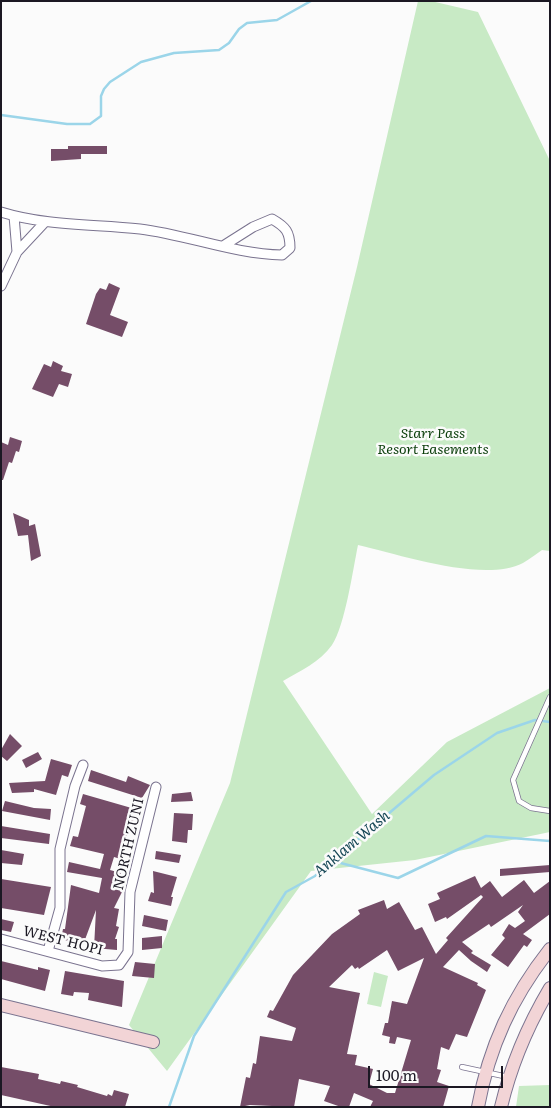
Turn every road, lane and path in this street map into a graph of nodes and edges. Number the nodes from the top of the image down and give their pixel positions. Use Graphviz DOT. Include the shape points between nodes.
graph roads {
  1 [pos="1,212"];
  2 [pos="14,216"];
  3 [pos="45,222"];
  4 [pos="223,246"];
  5 [pos="17,252"];
  6 [pos="1,286"];
  7 [pos="550,697"];
  8 [pos="83,765"];
  9 [pos="156,787"];
  10 [pos="550,811"];
  11 [pos="1,939"];
  12 [pos="550,949"];
  13 [pos="48,951"];
  14 [pos="120,965"];
  15 [pos="550,988"];
  16 [pos="1,1005"];
  17 [pos="153,1042"];
  18 [pos="462,1066"];
  19 [pos="484,1072"];
  20 [pos="508,1077"];
  21 [pos="478,1107"];
  22 [pos="501,1107"];
  1 -- 2 [label="street"];
  2 -- 3 [label="street"];
  2 -- 5 [label="street"];
  3 -- 4 [label="street" via="142,229"];
  3 -- 5 [label="street"];
  4 -- 4 [label="street" via="282,255 290,248 290,236 285,226 272,219"];
  5 -- 6 [label="street"];
  7 -- 10 [label="lane" via="513,780 520,801 531,808"];
  8 -- 13 [label="street" via="60,848 60,908"];
  9 -- 14 [label="street, NORTH ZUNI" via="130,892 128,952"];
  11 -- 13 [label="street, WEST HOPI"];
  12 -- 19 [label="street" via="516,998 495,1040"];
  13 -- 14 [label="street, WEST HOPI" via="102,966"];
  15 -- 20 [label="street" via="524,1037"];
  16 -- 17 [label="street"];
  18 -- 19 [label="lane"];
  19 -- 20 [label="lane"];
  19 -- 21 [label="street"];
  20 -- 22 [label="street"];
}
